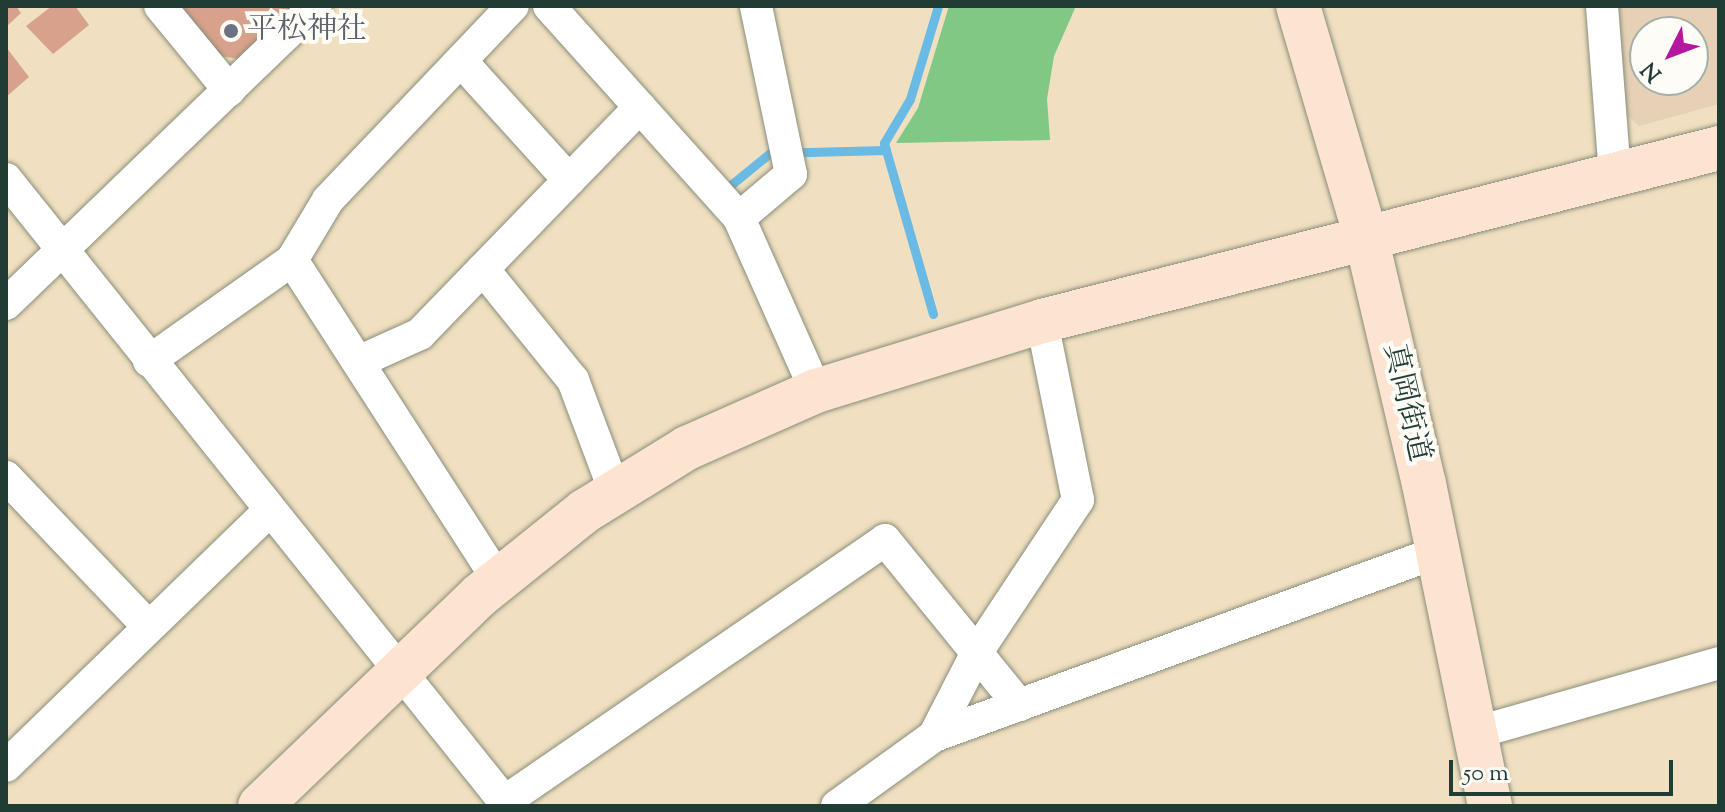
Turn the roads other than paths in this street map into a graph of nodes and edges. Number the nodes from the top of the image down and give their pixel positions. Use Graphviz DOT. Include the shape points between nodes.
graph roads {
  1 [pos="160,6"];
  2 [pos="316,6"];
  3 [pos="513,6"];
  4 [pos="549,6"];
  5 [pos="756,6"];
  6 [pos="1298,6"];
  7 [pos="1602,6"];
  8 [pos="461,61"];
  9 [pos="229,90"];
  10 [pos="640,107"];
  11 [pos="1719,148"];
  12 [pos="1615,175"];
  13 [pos="6,179"];
  14 [pos="569,180"];
  15 [pos="739,218"];
  16 [pos="1366,237"];
  17 [pos="63,249"];
  18 [pos="292,260"];
  19 [pos="483,269"];
  20 [pos="6,304"];
  21 [pos="1042,321"];
  22 [pos="149,361"];
  23 [pos="358,362"];
  24 [pos="816,391"];
  25 [pos="6,477"];
  26 [pos="615,492"];
  27 [pos="268,512"];
  28 [pos="1438,552"];
  29 [pos="498,580"];
  30 [pos="149,627"];
  31 [pos="979,649"];
  32 [pos="1719,663"];
  33 [pos="399,675"];
  34 [pos="1019,705"];
  35 [pos="1475,733"];
  36 [pos="934,736"];
  37 [pos="10,755"];
  38 [pos="506,804"];
  39 [pos="843,804"];
  40 [pos="260,806"];
  41 [pos="1490,806"];
  1 -- 9 [label="street"];
  2 -- 9 [label="street"];
  3 -- 8 [label="street"];
  4 -- 10 [label="street"];
  5 -- 15 [label="street" via="791,174"];
  6 -- 16 [label="street, 真岡街道"];
  7 -- 12 [label="street"];
  8 -- 14 [label="street"];
  8 -- 18 [label="street" via="328,200"];
  9 -- 17 [label="street"];
  10 -- 14 [label="street"];
  10 -- 15 [label="street"];
  11 -- 12 [label="street"];
  12 -- 16 [label="street"];
  13 -- 17 [label="street"];
  14 -- 19 [label="street"];
  15 -- 24 [label="street"];
  16 -- 21 [label="street"];
  16 -- 28 [label="street, 真岡街道"];
  17 -- 20 [label="street"];
  17 -- 22 [label="street"];
  18 -- 22 [label="street"];
  18 -- 23 [label="street"];
  19 -- 23 [label="street" via="420,334"];
  19 -- 26 [label="street" via="573,380"];
  21 -- 24 [label="street"];
  21 -- 31 [label="street" via="1078,500"];
  22 -- 27 [label="street"];
  23 -- 29 [label="street"];
  24 -- 26 [label="street" via="687,448"];
  25 -- 30 [label="street"];
  26 -- 29 [label="street"];
  27 -- 30 [label="street"];
  27 -- 33 [label="street"];
  28 -- 34 [label="street"];
  28 -- 35 [label="street, 真岡街道"];
  29 -- 33 [label="street"];
  30 -- 37 [label="street"];
  31 -- 34 [label="street"];
  31 -- 36 [label="street"];
  31 -- 38 [label="street" via="885,540"];
  32 -- 35 [label="street"];
  33 -- 38 [label="street"];
  33 -- 40 [label="street"];
  34 -- 36 [label="street"];
  35 -- 41 [label="street, 真岡街道"];
  36 -- 39 [label="street"];
}
